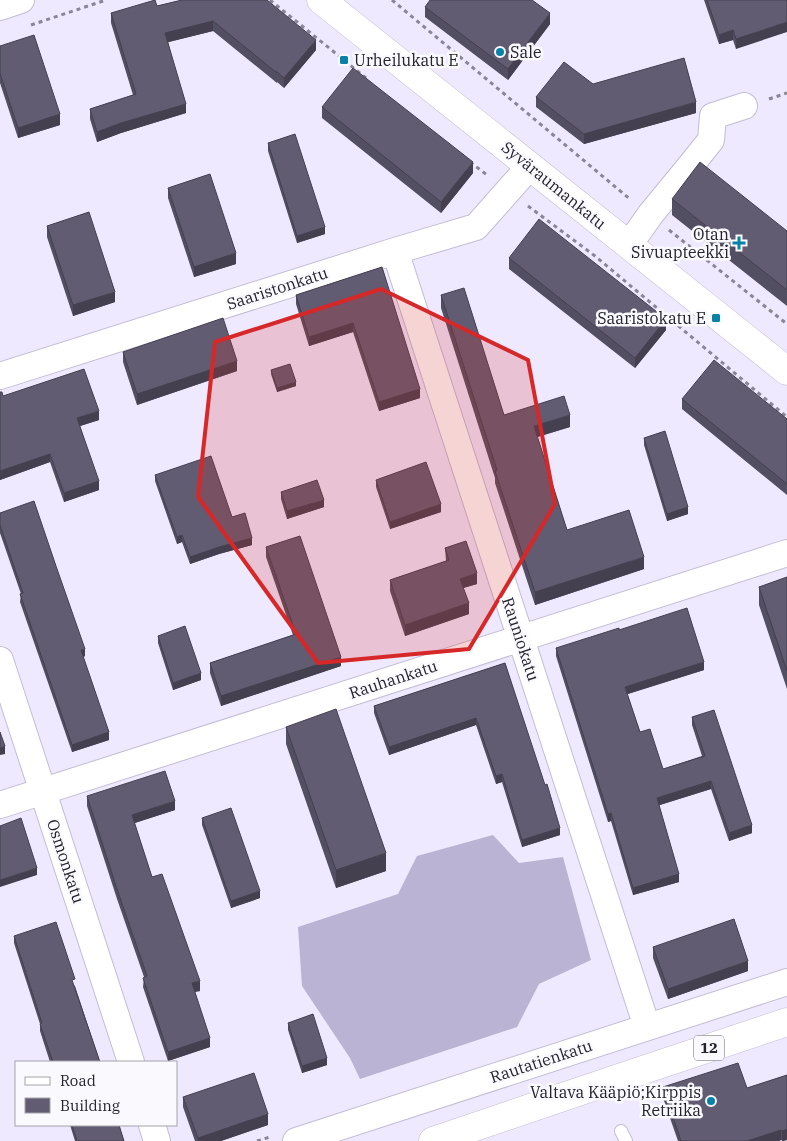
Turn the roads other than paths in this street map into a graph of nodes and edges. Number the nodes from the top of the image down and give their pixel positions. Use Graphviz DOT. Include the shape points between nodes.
graph roads {
  1 [pos="21,0"];
  2 [pos="321,0"];
  3 [pos="0,7"];
  4 [pos="744,106"];
  5 [pos="530,166"];
  6 [pos="629,244"];
  7 [pos="395,251"];
  8 [pos="787,370"];
  9 [pos="0,376"];
  10 [pos="787,553"];
  11 [pos="520,638"];
  12 [pos="0,660"];
  13 [pos="43,792"];
  14 [pos="0,805"];
  15 [pos="787,982"];
  16 [pos="787,1022"];
  17 [pos="647,1027"];
  18 [pos="131,1061"];
  19 [pos="152,1126"];
  20 [pos="157,1141"];
  21 [pos="296,1141"];
  22 [pos="433,1141"];
  1 -- 3 [label="street"];
  2 -- 5 [label="main road, Syväraumankatu"];
  4 -- 6 [label="street" via="713,116 711,140"];
  5 -- 6 [label="main road, Syväraumankatu"];
  5 -- 7 [label="street, Saaristonkatu" via="476,227"];
  6 -- 8 [label="main road, Syväraumankatu"];
  7 -- 9 [label="street, Saaristonkatu"];
  7 -- 11 [label="street, Rauniokatu"];
  10 -- 11 [label="street, Rauhankatu"];
  11 -- 13 [label="street, Rauhankatu"];
  11 -- 17 [label="street, Rauniokatu"];
  12 -- 13 [label="street, Osmonkatu"];
  13 -- 14 [label="street, Rauhankatu"];
  13 -- 18 [label="street, Osmonkatu"];
  15 -- 17 [label="street, Rautatienkatu"];
  16 -- 22 [label="main road, 12"];
  17 -- 21 [label="street, Rautatienkatu"];
  19 -- 20 [label="street"];
}
